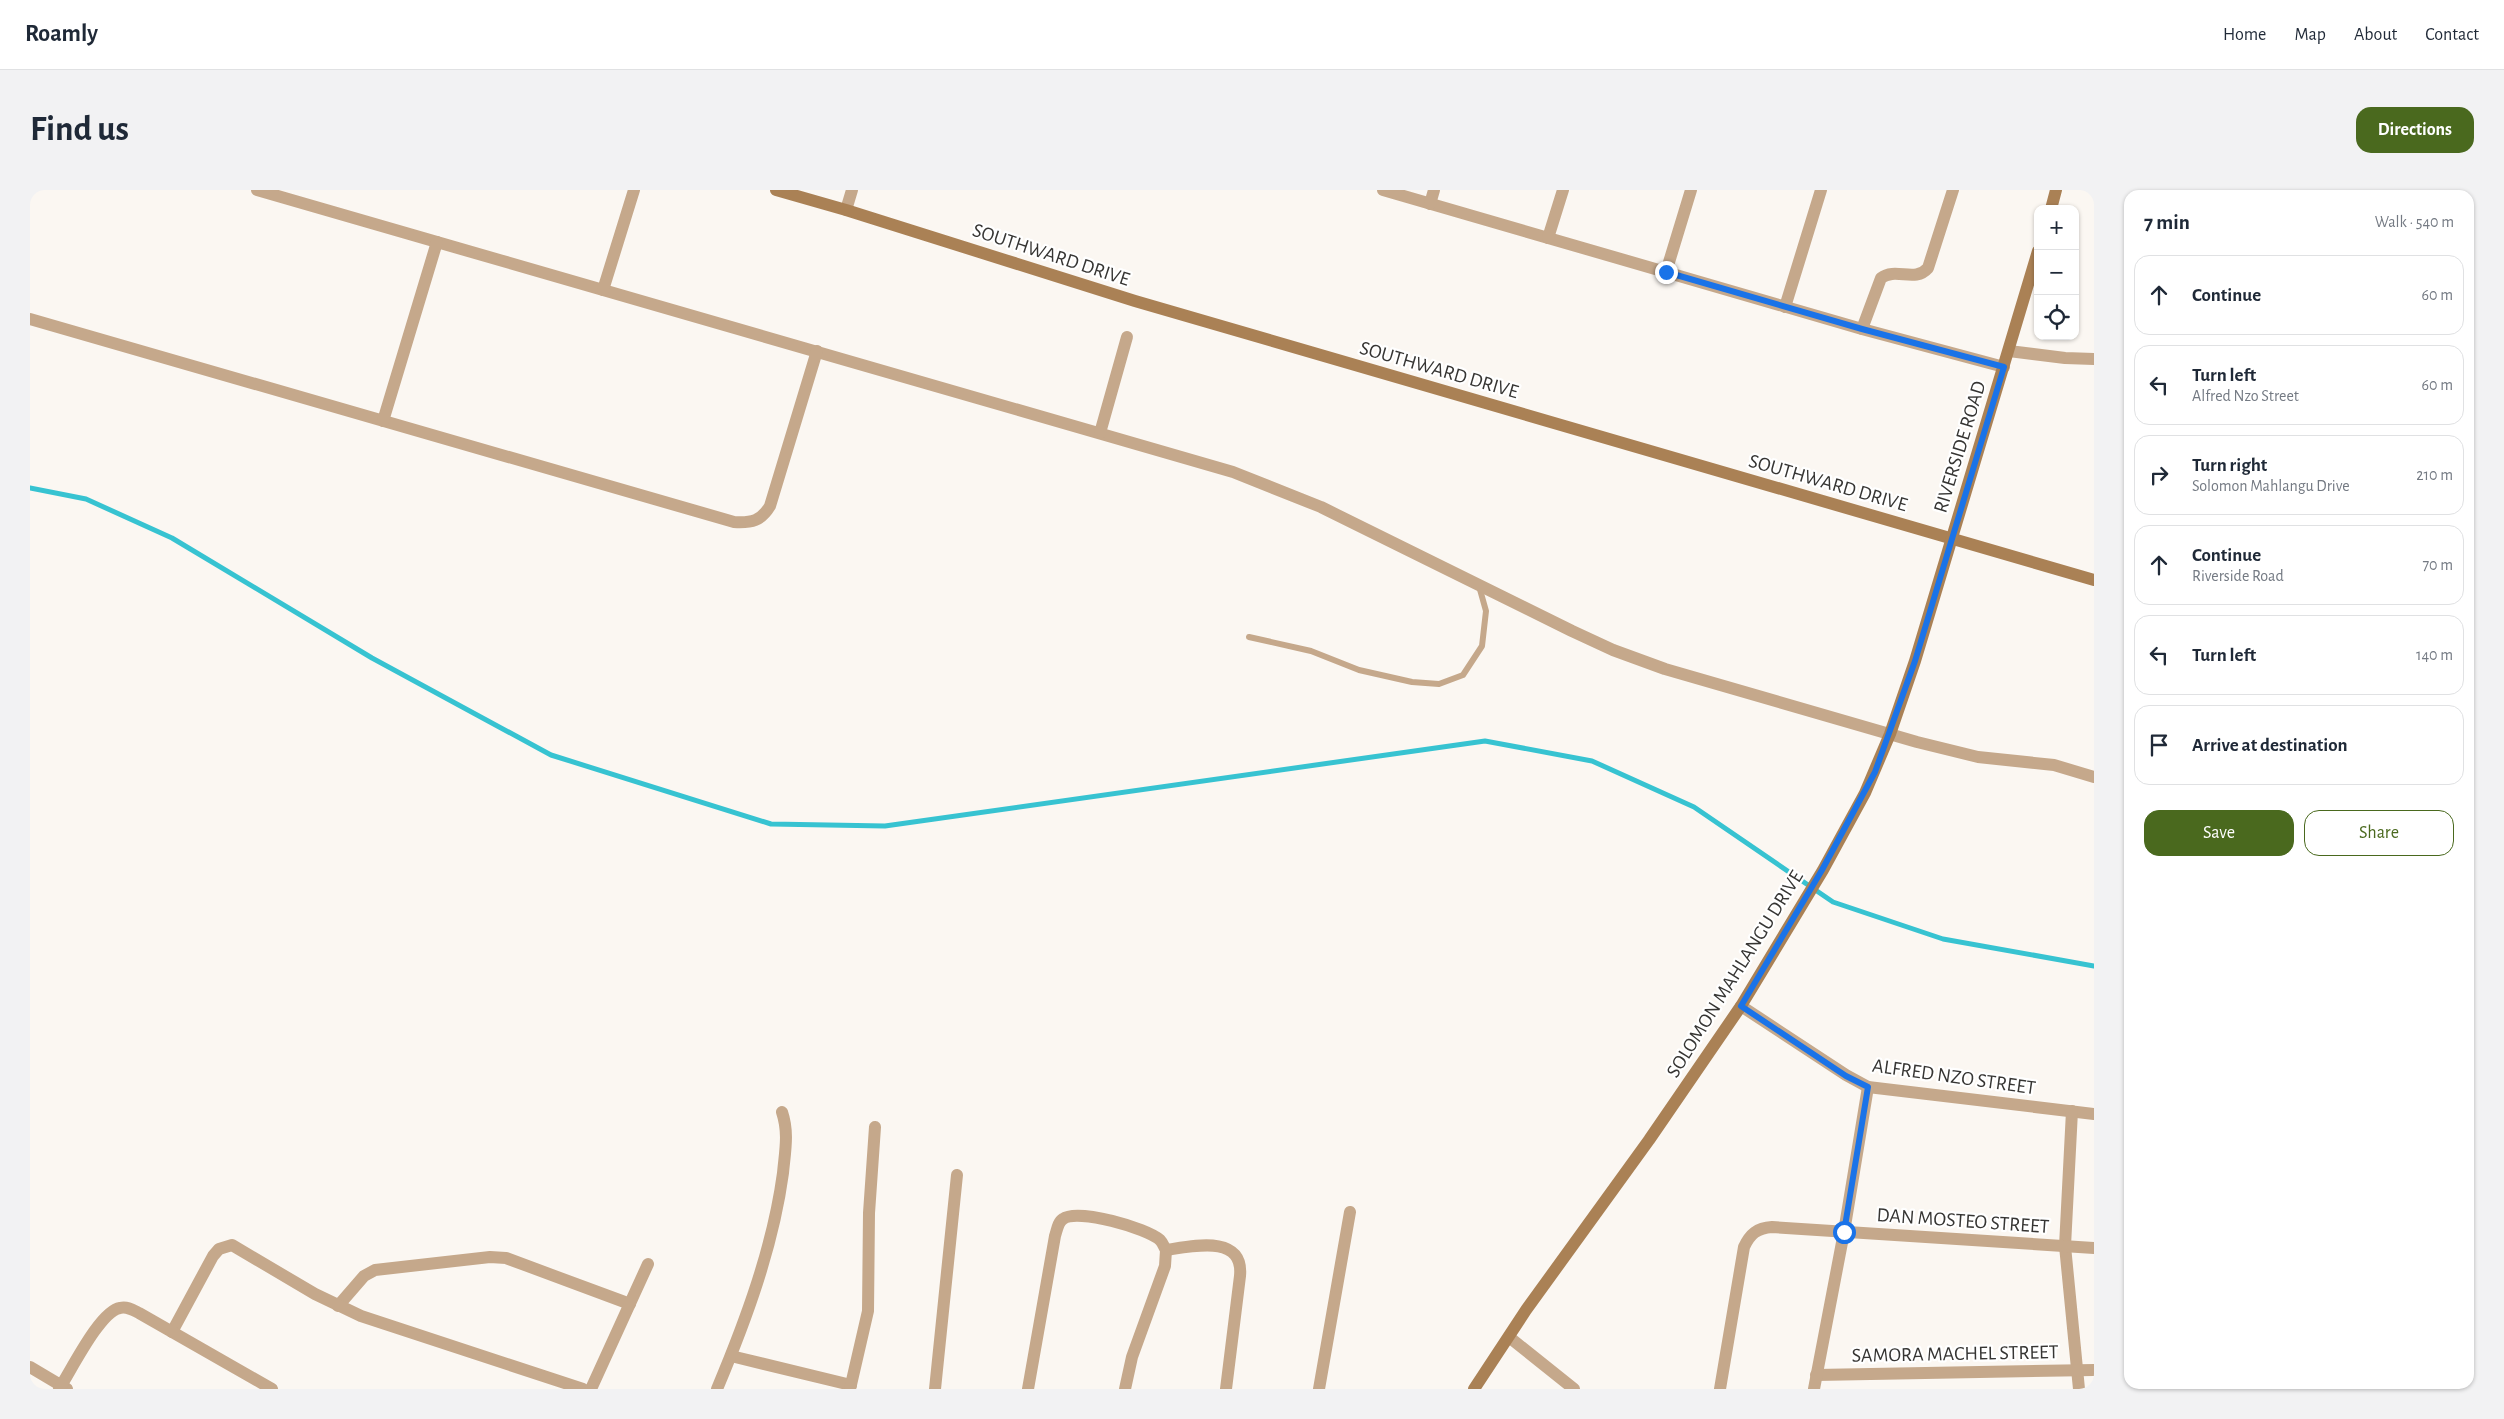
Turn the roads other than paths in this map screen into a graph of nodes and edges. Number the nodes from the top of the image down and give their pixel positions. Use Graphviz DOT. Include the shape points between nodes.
graph roads {
  1 [pos="257,190"];
  2 [pos="634,190"];
  3 [pos="776,190"];
  4 [pos="852,190"];
  5 [pos="1383,190"];
  6 [pos="1434,190"];
  7 [pos="1563,190"];
  8 [pos="1691,190"];
  9 [pos="1821,190"];
  10 [pos="1953,190"];
  11 [pos="2056,190"];
  12 [pos="1430,204"];
  13 [pos="2051,205"];
  14 [pos="846,210"];
  15 [pos="1548,238"];
  16 [pos="437,242"];
  17 [pos="2034,266"];
  18 [pos="1666,272"];
  19 [pos="603,290"];
  20 [pos="1785,307"];
  21 [pos="30,319"];
  22 [pos="1862,329"];
  23 [pos="1127,337"];
  24 [pos="817,351"];
  25 [pos="2009,351"];
  26 [pos="2094,359"];
  27 [pos="2004,367"];
  28 [pos="383,421"];
  29 [pos="1100,433"];
  30 [pos="1951,539"];
  31 [pos="2094,580"];
  32 [pos="1479,585"];
  33 [pos="1249,636"];
  34 [pos="1890,734"];
  35 [pos="2094,776"];
  36 [pos="1741,1006"];
  37 [pos="1868,1087"];
  38 [pos="2072,1111"];
  39 [pos="782,1112"];
  40 [pos="2094,1114"];
  41 [pos="875,1127"];
  42 [pos="957,1175"];
  43 [pos="1350,1212"];
  44 [pos="1844,1232"];
  45 [pos="2066,1246"];
  46 [pos="2094,1248"];
  47 [pos="1166,1250"];
  48 [pos="648,1264"];
  49 [pos="630,1304"];
  50 [pos="338,1306"];
  51 [pos="172,1332"];
  52 [pos="1508,1337"];
  53 [pos="730,1356"];
  54 [pos="30,1368"];
  55 [pos="2094,1370"];
  56 [pos="2077,1371"];
  57 [pos="1816,1375"];
  58 [pos="851,1387"];
  59 [pos="62,1388"];
  60 [pos="272,1389"];
  61 [pos="583,1389"];
  62 [pos="592,1389"];
  63 [pos="717,1389"];
  64 [pos="936,1389"];
  65 [pos="1028,1389"];
  66 [pos="1125,1389"];
  67 [pos="1226,1389"];
  68 [pos="1319,1389"];
  69 [pos="1474,1389"];
  70 [pos="1574,1389"];
  71 [pos="1720,1389"];
  72 [pos="1814,1389"];
  73 [pos="2079,1389"];
  1 -- 16 [label="street"];
  2 -- 19 [label="street"];
  3 -- 14 [label="main road, SOUTHWARD DRIVE"];
  4 -- 14 [label="street"];
  5 -- 12 [label="street"];
  6 -- 12 [label="street"];
  7 -- 15 [label="street"];
  8 -- 18 [label="street"];
  9 -- 20 [label="street"];
  10 -- 22 [label="street" via="1928,268 1916,275 1892,273 1881,278"];
  11 -- 13 [label="main road"];
  12 -- 15 [label="street"];
  14 -- 30 [label="main road, SOUTHWARD DRIVE" via="1135,302"];
  15 -- 18 [label="street"];
  16 -- 19 [label="street"];
  16 -- 28 [label="street"];
  17 -- 25 [label="main road, RIVERSIDE ROAD"];
  18 -- 20 [label="street"];
  19 -- 24 [label="street"];
  20 -- 22 [label="street"];
  21 -- 28 [label="street"];
  22 -- 27 [label="street"];
  23 -- 29 [label="street"];
  24 -- 28 [label="street" via="770,506 756,521 734,522 717,518"];
  24 -- 29 [label="street"];
  25 -- 26 [label="street"];
  25 -- 27 [label="main road, RIVERSIDE ROAD"];
  27 -- 30 [label="main road, RIVERSIDE ROAD"];
  29 -- 32 [label="street" via="1234,472 1321,507"];
  30 -- 31 [label="main road, SOUTHWARD DRIVE"];
  30 -- 34 [label="main road, SOLOMON MAHLANGU DRIVE"];
  32 -- 33 [label="lane" via="1486,611 1482,646 1464,675 1439,684 1412,682 1359,670 1311,651"];
  32 -- 34 [label="street" via="1572,631 1639,659"];
  34 -- 35 [label="street" via="1952,752 2054,765"];
  34 -- 36 [label="main road, SOLOMON MAHLANGU DRIVE" via="1865,793"];
  36 -- 37 [label="street, ALFRED NZO STREET" via="1846,1076"];
  36 -- 52 [label="main road, SOLOMON MAHLANGU DRIVE" via="1655,1133"];
  37 -- 38 [label="street, ALFRED NZO STREET"];
  37 -- 44 [label="street"];
  38 -- 40 [label="street, ALFRED NZO STREET"];
  38 -- 45 [label="street"];
  39 -- 53 [label="street" via="787,1140 779,1202 762,1267"];
  41 -- 58 [label="street" via="869,1213 868,1311"];
  42 -- 64 [label="street"];
  43 -- 68 [label="street"];
  44 -- 45 [label="street, DAN MOSTEO STREET"];
  44 -- 57 [label="street"];
  44 -- 71 [label="street, DAN MOSTEO STREET" via="1764,1227 1752,1233 1741,1261"];
  45 -- 46 [label="street, DAN MOSTEO STREET"];
  45 -- 56 [label="street"];
  47 -- 65 [label="street" via="1161,1241 1150,1234 1116,1222 1070,1215 1063,1218 1055,1236"];
  47 -- 66 [label="street" via="1165,1266 1132,1356"];
  47 -- 67 [label="street" via="1202,1245 1234,1252 1239,1257 1240,1276"];
  48 -- 49 [label="street"];
  49 -- 50 [label="street" via="518,1262 490,1257 375,1270 364,1276"];
  49 -- 62 [label="street"];
  50 -- 51 [label="street" via="238,1248 227,1245 213,1256"];
  50 -- 61 [label="street" via="375,1322"];
  51 -- 59 [label="street" via="128,1308 112,1311 98,1326"];
  51 -- 60 [label="street"];
  52 -- 69 [label="main road, SOLOMON MAHLANGU DRIVE"];
  52 -- 70 [label="street"];
  53 -- 58 [label="street"];
  53 -- 63 [label="street"];
  54 -- 59 [label="street"];
  55 -- 56 [label="street, SAMORA MACHEL STREET"];
  56 -- 57 [label="street, SAMORA MACHEL STREET"];
  56 -- 73 [label="street"];
  57 -- 72 [label="street"];
}
